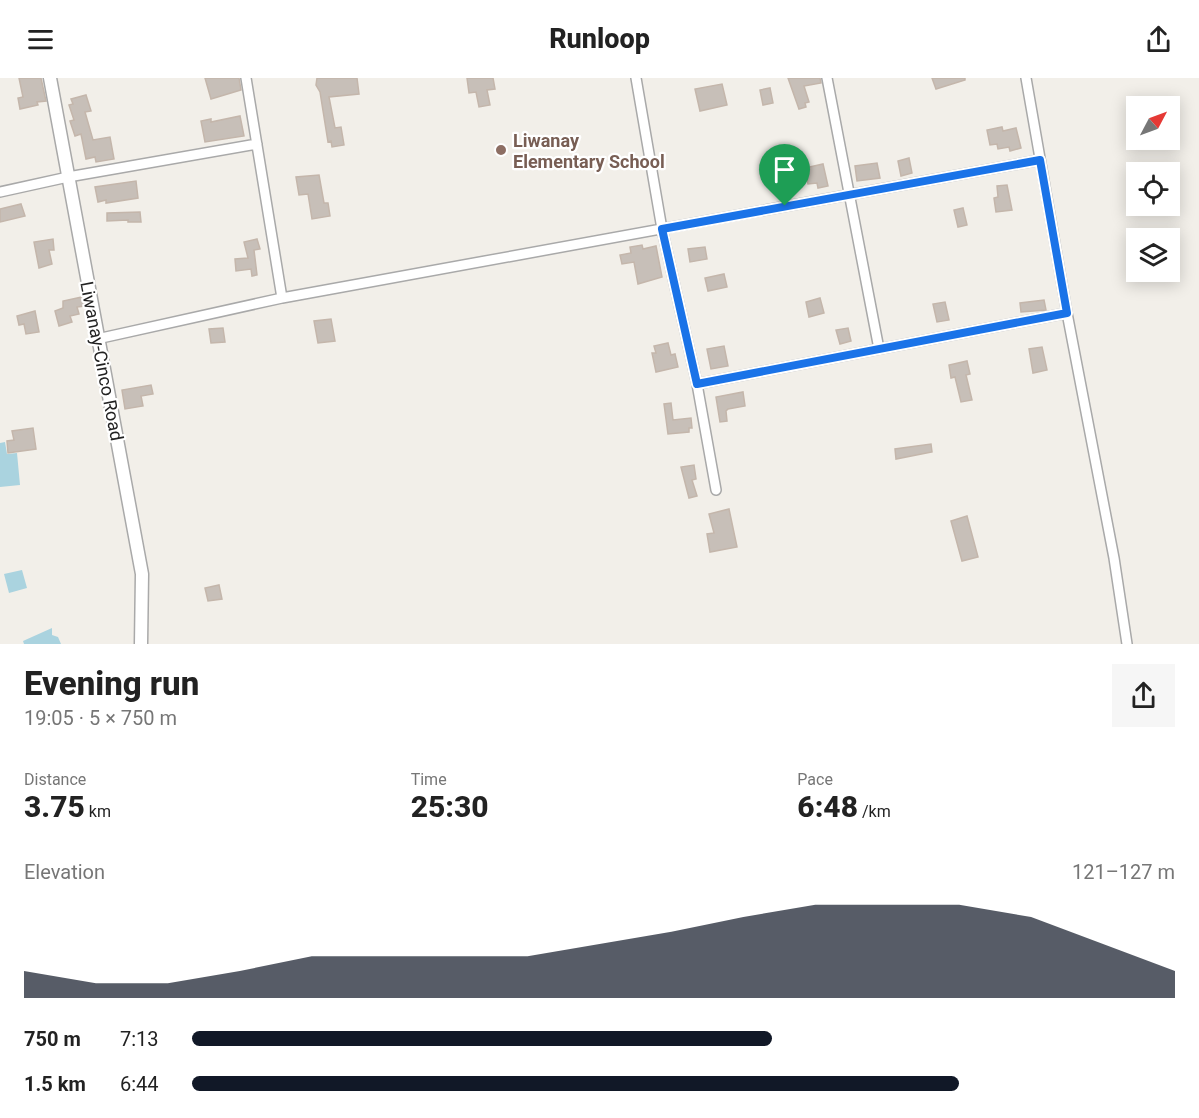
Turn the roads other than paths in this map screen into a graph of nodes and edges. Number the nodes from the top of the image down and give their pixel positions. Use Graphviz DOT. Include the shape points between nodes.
graph roads {
  1 [pos="51,78"];
  2 [pos="246,78"];
  3 [pos="637,78"];
  4 [pos="827,78"];
  5 [pos="1026,78"];
  6 [pos="257,144"];
  7 [pos="1040,160"];
  8 [pos="68,177"];
  9 [pos="0,192"];
  10 [pos="850,193"];
  11 [pos="662,229"];
  12 [pos="282,298"];
  13 [pos="1067,313"];
  14 [pos="97,339"];
  15 [pos="879,349"];
  16 [pos="697,384"];
  17 [pos="716,490"];
  18 [pos="141,644"];
  19 [pos="1127,644"];
  1 -- 8 [label="street, Liwanay-Cinco Road"];
  2 -- 6 [label="street"];
  3 -- 11 [label="street"];
  4 -- 10 [label="street"];
  5 -- 7 [label="street"];
  6 -- 8 [label="street"];
  6 -- 12 [label="street"];
  7 -- 10 [label="street"];
  7 -- 13 [label="street"];
  8 -- 9 [label="street"];
  8 -- 14 [label="street, Liwanay-Cinco Road"];
  10 -- 11 [label="street"];
  10 -- 15 [label="street"];
  11 -- 12 [label="street"];
  11 -- 16 [label="street"];
  12 -- 14 [label="street"];
  13 -- 15 [label="street"];
  13 -- 19 [label="street"];
  14 -- 18 [label="street, Liwanay-Cinco Road" via="142,574"];
  15 -- 16 [label="street"];
  16 -- 17 [label="street"];
}
